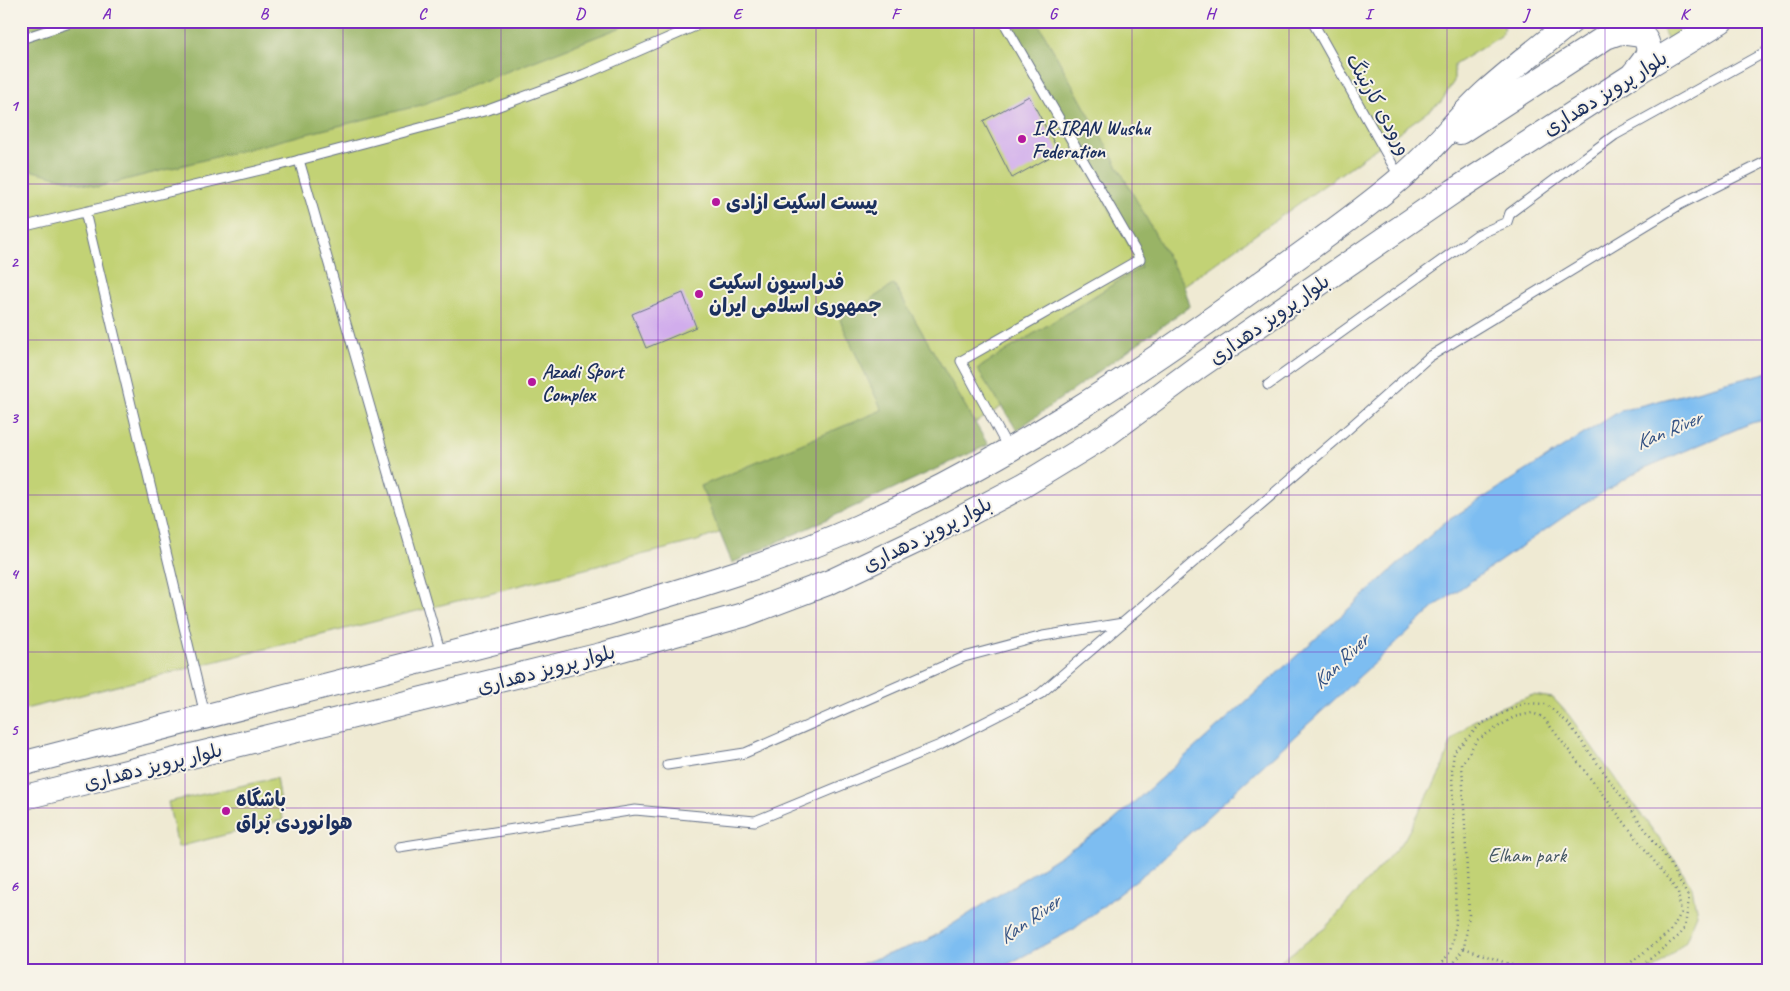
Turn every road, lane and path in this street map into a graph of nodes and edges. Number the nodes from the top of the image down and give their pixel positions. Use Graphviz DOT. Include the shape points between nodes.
graph roads {
  1 [pos="76,21"];
  2 [pos="707,21"];
  3 [pos="1003,21"];
  4 [pos="1312,21"];
  5 [pos="1572,21"];
  6 [pos="1720,21"];
  7 [pos="21,39"];
  8 [pos="1769,50"];
  9 [pos="1633,75"];
  10 [pos="1432,150"];
  11 [pos="299,160"];
  12 [pos="1769,160"];
  13 [pos="1400,178"];
  14 [pos="85,212"];
  15 [pos="21,227"];
  16 [pos="1268,384"];
  17 [pos="1010,450"];
  18 [pos="1123,623"];
  19 [pos="441,654"];
  20 [pos="205,718"];
  21 [pos="21,764"];
  22 [pos="668,765"];
  23 [pos="21,798"];
  24 [pos="399,847"];
  25 [pos="1464,948"];
  26 [pos="1437,970"];
  27 [pos="1449,970"];
  28 [pos="1526,970"];
  29 [pos="1621,970"];
  30 [pos="1636,970"];
  1 -- 7 [label="lane"];
  2 -- 11 [label="lane" via="583,75 488,110"];
  3 -- 17 [label="lane" via="1140,258 960,361"];
  4 -- 13 [label="lane, ورودی کارتینگ"];
  5 -- 10 [label="main road, بلوار پرویز دهداری" via="1485,92"];
  6 -- 9 [label="main road, بلوار پرویز دهداری"];
  8 -- 16 [label="lane" via="1614,135 1510,212 1507,222 1477,235"];
  9 -- 10 [label="main road" via="1649,53 1649,46 1642,35 1620,32 1606,37"];
  9 -- 23 [label="main road, بلوار پرویز دهداری" via="1454,191 1106,435 1024,485 830,582 743,615 601,656"];
  10 -- 13 [label="main road, بلوار پرویز دهداری"];
  11 -- 14 [label="lane"];
  11 -- 19 [label="lane"];
  12 -- 18 [label="lane" via="1681,204 1429,357"];
  13 -- 17 [label="main road, بلوار پرویز دهداری" via="1184,340"];
  14 -- 15 [label="lane"];
  14 -- 20 [label="lane"];
  17 -- 19 [label="main road, بلوار پرویز دهداری" via="934,492 855,529 774,560 600,615"];
  18 -- 22 [label="lane" via="1043,636 964,657 745,753"];
  18 -- 24 [label="lane" via="1040,694 940,745 755,821 635,810"];
  19 -- 20 [label="main road, بلوار پرویز دهداری"];
  20 -- 21 [label="main road, بلوار پرویز دهداری"];
  25 -- 27 [label="path"];
  25 -- 28 [label="path"];
  25 -- 29 [label="path" via="1469,915 1462,764 1477,740 1514,716 1532,713 1543,717 1678,892 1681,913 1671,931"];
  26 -- 30 [label="path" via="1450,952 1456,923 1454,752 1481,724 1524,703 1546,704 1569,724 1669,862 1689,898 1680,935"];
}
